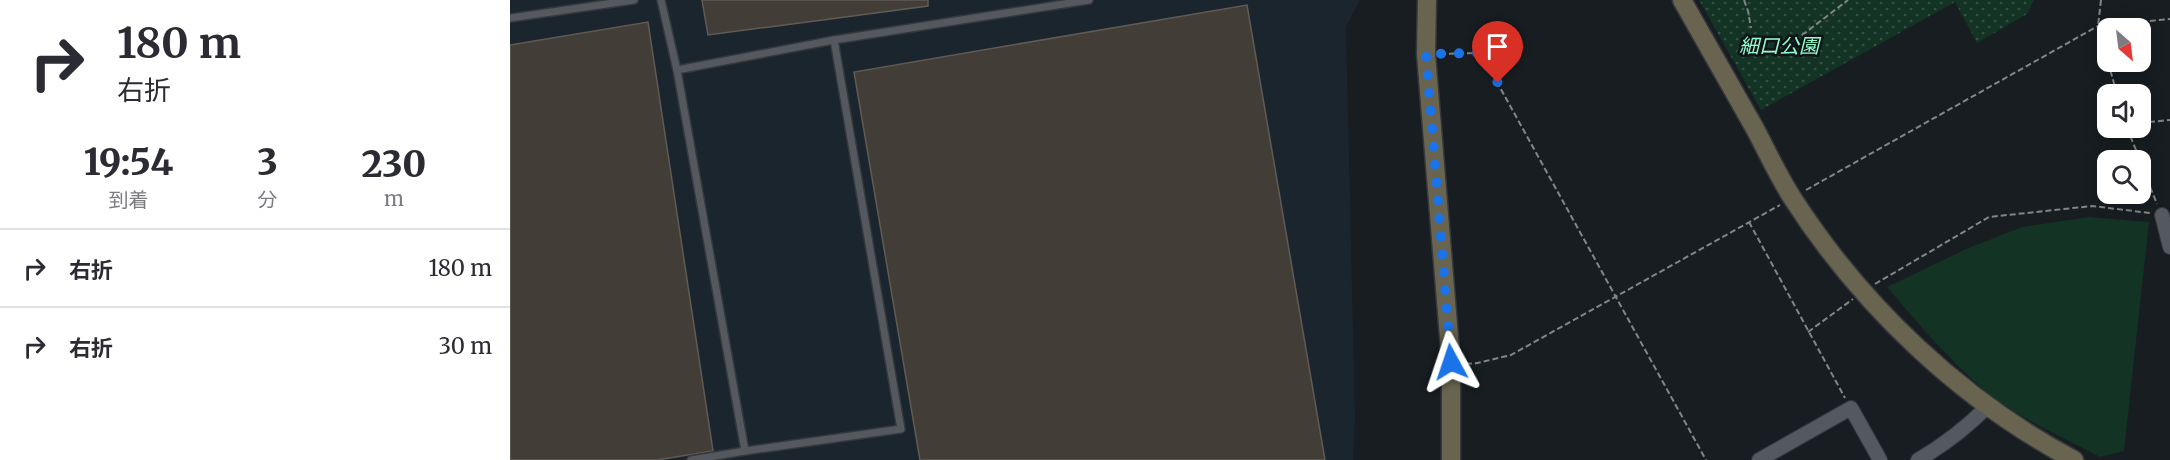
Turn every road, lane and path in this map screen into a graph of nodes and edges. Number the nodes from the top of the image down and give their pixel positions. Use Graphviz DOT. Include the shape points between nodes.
graph roads {
  1 [pos="634,0"];
  2 [pos="661,0"];
  3 [pos="1089,0"];
  4 [pos="1427,0"];
  5 [pos="1682,0"];
  6 [pos="1743,0"];
  7 [pos="1848,0"];
  8 [pos="2101,0"];
  9 [pos="510,18"];
  10 [pos="2099,18"];
  11 [pos="2170,19"];
  12 [pos="2151,21"];
  13 [pos="2097,27"];
  14 [pos="1751,28"];
  15 [pos="834,40"];
  16 [pos="1779,48"];
  17 [pos="1426,54"];
  18 [pos="677,70"];
  19 [pos="2170,120"];
  20 [pos="2151,122"];
  21 [pos="2151,184"];
  22 [pos="1792,198"];
  23 [pos="2166,216"];
  24 [pos="1749,222"];
  25 [pos="2170,247"];
  26 [pos="1863,291"];
  27 [pos="1614,297"];
  28 [pos="1808,332"];
  29 [pos="1451,362"];
  30 [pos="1988,406"];
  31 [pos="1851,408"];
  32 [pos="745,451"];
  33 [pos="691,460"];
  34 [pos="1452,460"];
  35 [pos="1706,460"];
  36 [pos="1759,460"];
  37 [pos="1880,460"];
  38 [pos="1918,460"];
  39 [pos="2074,460"];
  1 -- 9 [label="lane"];
  2 -- 18 [label="lane"];
  3 -- 15 [label="lane"];
  4 -- 17 [label="street"];
  5 -- 22 [label="street"];
  6 -- 14 [label="path"];
  7 -- 16 [label="path"];
  8 -- 10 [label="path"];
  11 -- 12 [label="path"];
  13 -- 22 [label="path"];
  15 -- 18 [label="lane"];
  15 -- 32 [label="lane" via="901,429"];
  17 -- 27 [label="path" via="1478,53 1487,64"];
  17 -- 29 [label="street"];
  18 -- 32 [label="lane"];
  19 -- 20 [label="path"];
  21 -- 23 [label="path"];
  22 -- 24 [label="path"];
  22 -- 26 [label="street"];
  23 -- 25 [label="street"];
  23 -- 26 [label="path" via="2092,206 1989,217"];
  24 -- 27 [label="path"];
  24 -- 28 [label="path"];
  26 -- 28 [label="path"];
  26 -- 30 [label="street" via="1934,363"];
  27 -- 29 [label="path" via="1511,356 1473,364"];
  27 -- 35 [label="path"];
  28 -- 31 [label="path"];
  29 -- 34 [label="street"];
  30 -- 38 [label="street" via="1968,426"];
  30 -- 39 [label="street"];
  31 -- 36 [label="street"];
  31 -- 37 [label="street"];
  32 -- 33 [label="lane"];
}
